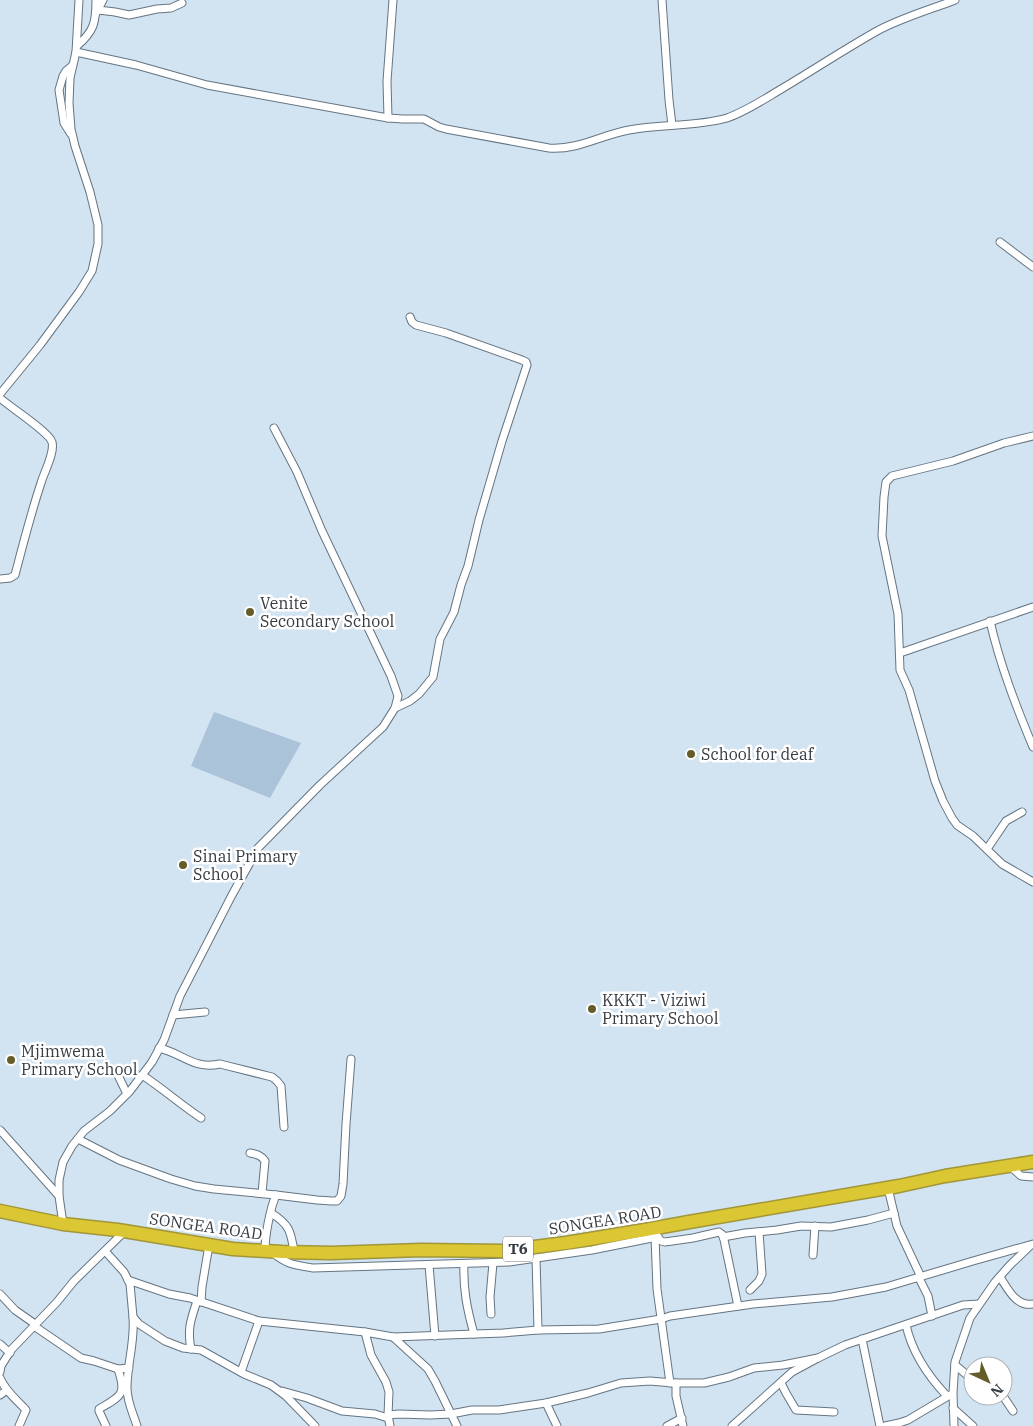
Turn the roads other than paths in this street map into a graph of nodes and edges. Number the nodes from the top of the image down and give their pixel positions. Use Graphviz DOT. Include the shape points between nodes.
graph roads {
  1 [pos="79,0"];
  2 [pos="96,0"];
  3 [pos="103,0"];
  4 [pos="393,0"];
  5 [pos="662,0"];
  6 [pos="952,0"];
  7 [pos="182,3"];
  8 [pos="97,12"];
  9 [pos="76,49"];
  10 [pos="388,118"];
  11 [pos="672,125"];
  12 [pos="1000,242"];
  13 [pos="1033,267"];
  14 [pos="410,317"];
  15 [pos="0,396"];
  16 [pos="274,428"];
  17 [pos="1033,436"];
  18 [pos="0,579"];
  19 [pos="1033,607"];
  20 [pos="990,622"];
  21 [pos="900,653"];
  22 [pos="395,708"];
  23 [pos="1033,747"];
  24 [pos="1022,812"];
  25 [pos="987,849"];
  26 [pos="1033,882"];
  27 [pos="205,1012"];
  28 [pos="173,1015"];
  29 [pos="159,1048"];
  30 [pos="351,1059"];
  31 [pos="116,1071"];
  32 [pos="142,1074"];
  33 [pos="127,1094"];
  34 [pos="201,1118"];
  35 [pos="284,1127"];
  36 [pos="0,1130"];
  37 [pos="78,1139"];
  38 [pos="250,1153"];
  39 [pos="1033,1162"];
  40 [pos="1010,1166"];
  41 [pos="1033,1177"];
  42 [pos="888,1188"];
  43 [pos="262,1193"];
  44 [pos="276,1195"];
  45 [pos="58,1196"];
  46 [pos="0,1211"];
  47 [pos="271,1213"];
  48 [pos="894,1214"];
  49 [pos="63,1224"];
  50 [pos="815,1226"];
  51 [pos="125,1231"];
  52 [pos="759,1232"];
  53 [pos="655,1234"];
  54 [pos="723,1237"];
  55 [pos="209,1245"];
  56 [pos="1032,1245"];
  57 [pos="105,1251"];
  58 [pos="268,1251"];
  59 [pos="294,1252"];
  60 [pos="813,1255"];
  61 [pos="536,1258"];
  62 [pos="493,1263"];
  63 [pos="429,1264"];
  64 [pos="464,1264"];
  65 [pos="920,1277"];
  66 [pos="1000,1277"];
  67 [pos="128,1280"];
  68 [pos="750,1290"];
  69 [pos="0,1294"];
  70 [pos="199,1301"];
  71 [pos="979,1304"];
  72 [pos="1033,1304"];
  73 [pos="738,1306"];
  74 [pos="491,1314"];
  75 [pos="932,1316"];
  76 [pos="133,1317"];
  77 [pos="661,1320"];
  78 [pos="259,1321"];
  79 [pos="34,1325"];
  80 [pos="906,1325"];
  81 [pos="538,1330"];
  82 [pos="365,1332"];
  83 [pos="474,1334"];
  84 [pos="435,1336"];
  85 [pos="394,1337"];
  86 [pos="862,1339"];
  87 [pos="0,1344"];
  88 [pos="190,1349"];
  89 [pos="10,1353"];
  90 [pos="818,1358"];
  91 [pos="955,1365"];
  92 [pos="129,1368"];
  93 [pos="118,1369"];
  94 [pos="0,1372"];
  95 [pos="241,1372"];
  96 [pos="963,1372"];
  97 [pos="0,1378"];
  98 [pos="781,1382"];
  99 [pos="673,1383"];
  100 [pos="276,1389"];
  101 [pos="7,1390"];
  102 [pos="0,1395"];
  103 [pos="950,1395"];
  104 [pos="546,1402"];
  105 [pos="1010,1406"];
  106 [pos="953,1408"];
  107 [pos="1013,1411"];
  108 [pos="834,1412"];
  109 [pos="451,1414"];
  110 [pos="682,1418"];
  111 [pos="389,1420"];
  112 [pos="19,1426"];
  113 [pos="106,1426"];
  114 [pos="137,1426"];
  115 [pos="315,1426"];
  116 [pos="457,1426"];
  117 [pos="557,1426"];
  118 [pos="667,1426"];
  119 [pos="683,1426"];
  120 [pos="732,1426"];
  121 [pos="880,1426"];
  122 [pos="885,1426"];
  123 [pos="954,1426"];
  124 [pos="973,1426"];
  1 -- 9 [label="street"];
  2 -- 8 [label="street"];
  3 -- 8 [label="street"];
  4 -- 10 [label="street" via="387,81"];
  5 -- 11 [label="street"];
  6 -- 11 [label="street" via="879,30 727,118"];
  7 -- 8 [label="street" via="129,16"];
  8 -- 9 [label="street" via="90,32"];
  9 -- 10 [label="street" via="207,85"];
  9 -- 15 [label="street" via="70,78 71,129 98,225 98,244 92,271 80,292"];
  10 -- 11 [label="street" via="424,119 446,129 562,149 628,130"];
  12 -- 13 [label="street"];
  14 -- 22 [label="street" via="416,325 522,360 527,365 454,612 440,639 433,677 420,694"];
  15 -- 18 [label="street" via="43,431 52,443 49,463 15,575"];
  16 -- 22 [label="street" via="391,676 398,696"];
  17 -- 21 [label="street" via="892,476 886,482 882,536 898,614"];
  19 -- 20 [label="street"];
  20 -- 21 [label="street"];
  20 -- 23 [label="street" via="1008,684"];
  21 -- 25 [label="street" via="900,670 943,801 957,825"];
  22 -- 28 [label="street" via="383,727 258,848 218,921"];
  24 -- 25 [label="street" via="1006,821"];
  25 -- 26 [label="street" via="1002,864"];
  27 -- 28 [label="street"];
  28 -- 29 [label="street"];
  29 -- 32 [label="street"];
  29 -- 35 [label="street" via="200,1065 220,1064 277,1080 281,1086"];
  30 -- 44 [label="street" via="341,1196 332,1201"];
  31 -- 33 [label="street"];
  32 -- 33 [label="street"];
  32 -- 34 [label="street"];
  33 -- 37 [label="street"];
  36 -- 45 [label="street"];
  37 -- 43 [label="street" via="118,1160 187,1184"];
  37 -- 45 [label="street" via="63,1162"];
  38 -- 43 [label="street" via="264,1161"];
  39 -- 40 [label="highway, SONGEA ROAD / T6"];
  40 -- 41 [label="street" via="1021,1176"];
  40 -- 42 [label="highway, SONGEA ROAD / T6"];
  42 -- 48 [label="street"];
  42 -- 53 [label="highway, SONGEA ROAD / T6" via="689,1222"];
  43 -- 44 [label="street"];
  44 -- 47 [label="street"];
  45 -- 49 [label="street"];
  46 -- 49 [label="highway, SONGEA ROAD / T6"];
  47 -- 58 [label="street" via="265,1239"];
  47 -- 59 [label="street" via="290,1230"];
  48 -- 50 [label="street"];
  48 -- 65 [label="street"];
  49 -- 51 [label="highway, SONGEA ROAD / T6"];
  50 -- 52 [label="street"];
  50 -- 60 [label="street"];
  51 -- 55 [label="highway, SONGEA ROAD / T6"];
  51 -- 57 [label="street"];
  52 -- 54 [label="street"];
  52 -- 68 [label="street" via="762,1274"];
  53 -- 54 [label="street" via="665,1242 718,1232"];
  53 -- 59 [label="highway, SONGEA ROAD / T6" via="503,1251"];
  53 -- 61 [label="street" via="592,1250"];
  53 -- 77 [label="street"];
  54 -- 73 [label="street"];
  55 -- 58 [label="highway, SONGEA ROAD / T6"];
  55 -- 70 [label="street"];
  56 -- 65 [label="street"];
  56 -- 66 [label="street"];
  57 -- 67 [label="street"];
  57 -- 79 [label="street"];
  58 -- 59 [label="highway, SONGEA ROAD / T6"];
  58 -- 63 [label="street" via="283,1262 313,1268"];
  61 -- 62 [label="street"];
  61 -- 81 [label="street"];
  62 -- 64 [label="street"];
  62 -- 74 [label="street"];
  63 -- 64 [label="street"];
  63 -- 84 [label="street"];
  64 -- 83 [label="street" via="466,1304"];
  65 -- 73 [label="street" via="832,1298"];
  65 -- 75 [label="street"];
  66 -- 71 [label="street"];
  66 -- 72 [label="street" via="1018,1301"];
  67 -- 70 [label="street"];
  67 -- 76 [label="street"];
  69 -- 79 [label="street"];
  70 -- 78 [label="street"];
  70 -- 88 [label="street" via="189,1326"];
  71 -- 75 [label="street" via="963,1305"];
  71 -- 91 [label="street" via="970,1318"];
  73 -- 77 [label="street"];
  75 -- 80 [label="street"];
  76 -- 88 [label="street" via="166,1341"];
  76 -- 92 [label="street"];
  77 -- 81 [label="street" via="606,1328"];
  77 -- 99 [label="street"];
  78 -- 82 [label="street"];
  78 -- 95 [label="street"];
  79 -- 89 [label="street"];
  79 -- 93 [label="street" via="81,1358"];
  80 -- 86 [label="street"];
  80 -- 103 [label="street" via="912,1346 924,1366 934,1381"];
  81 -- 83 [label="street"];
  82 -- 85 [label="street"];
  82 -- 111 [label="street" via="371,1355 389,1392"];
  83 -- 84 [label="street"];
  84 -- 85 [label="street"];
  85 -- 109 [label="street" via="428,1369"];
  86 -- 90 [label="street"];
  86 -- 121 [label="street"];
  87 -- 89 [label="street"];
  88 -- 95 [label="street" via="201,1350"];
  89 -- 94 [label="street"];
  90 -- 98 [label="street"];
  90 -- 99 [label="street" via="754,1368 704,1383"];
  91 -- 96 [label="street"];
  91 -- 103 [label="street"];
  92 -- 93 [label="street"];
  92 -- 114 [label="street" via="128,1400"];
  93 -- 113 [label="street" via="122,1393 99,1411"];
  95 -- 100 [label="street"];
  97 -- 101 [label="street"];
  98 -- 108 [label="street" via="796,1410"];
  98 -- 120 [label="street"];
  99 -- 104 [label="street" via="621,1382"];
  99 -- 110 [label="street"];
  100 -- 111 [label="street" via="342,1411 375,1414"];
  100 -- 115 [label="street"];
  101 -- 102 [label="street"];
  101 -- 112 [label="street" via="26,1410"];
  103 -- 106 [label="street"];
  103 -- 122 [label="street" via="908,1420"];
  104 -- 109 [label="street"];
  104 -- 117 [label="street"];
  105 -- 107 [label="street"];
  106 -- 123 [label="street"];
  106 -- 124 [label="street"];
  109 -- 111 [label="street" via="399,1414"];
  109 -- 116 [label="street"];
  110 -- 118 [label="street"];
  110 -- 119 [label="street"];
}
